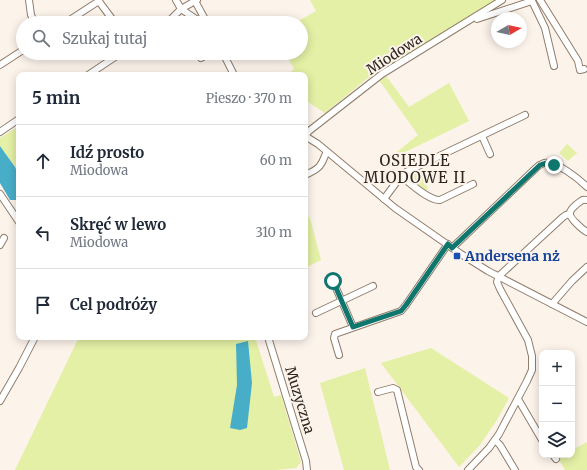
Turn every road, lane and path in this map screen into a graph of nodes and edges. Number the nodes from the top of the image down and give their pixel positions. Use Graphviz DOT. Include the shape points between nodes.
graph roads {
  1 [pos="29,0"];
  2 [pos="176,0"];
  3 [pos="502,0"];
  4 [pos="533,0"];
  5 [pos="540,0"];
  6 [pos="99,1"];
  7 [pos="196,1"];
  8 [pos="181,9"];
  9 [pos="201,12"];
  10 [pos="32,16"];
  11 [pos="76,16"];
  12 [pos="110,16"];
  13 [pos="174,16"];
  14 [pos="192,16"];
  15 [pos="200,16"];
  16 [pos="203,16"];
  17 [pos="468,22"];
  18 [pos="16,55"];
  19 [pos="110,60"];
  20 [pos="226,60"];
  21 [pos="0,65"];
  22 [pos="554,66"];
  23 [pos="584,69"];
  24 [pos="92,72"];
  25 [pos="232,72"];
  26 [pos="526,115"];
  27 [pos="16,121"];
  28 [pos="0,132"];
  29 [pos="308,132"];
  30 [pos="482,136"];
  31 [pos="308,138"];
  32 [pos="327,152"];
  33 [pos="490,154"];
  34 [pos="308,173"];
  35 [pos="401,176"];
  36 [pos="473,184"];
  37 [pos="587,187"];
  38 [pos="0,194"];
  39 [pos="384,199"];
  40 [pos="587,200"];
  41 [pos="570,214"];
  42 [pos="16,218"];
  43 [pos="587,232"];
  44 [pos="4,238"];
  45 [pos="0,245"];
  46 [pos="450,246"];
  47 [pos="587,267"];
  48 [pos="499,276"];
  49 [pos="333,281"];
  50 [pos="373,286"];
  51 [pos="342,301"];
  52 [pos="552,304"];
  53 [pos="316,313"];
  54 [pos="587,322"];
  55 [pos="353,327"];
  56 [pos="33,340"];
  57 [pos="269,340"];
  58 [pos="339,355"];
  59 [pos="378,392"];
  60 [pos="518,399"];
  61 [pos="0,401"];
  62 [pos="539,435"];
  63 [pos="495,440"];
  64 [pos="470,469"];
  65 [pos="307,470"];
  66 [pos="419,470"];
  67 [pos="515,470"];
  1 -- 10 [label="street"];
  2 -- 8 [label="street"];
  3 -- 17 [label="street, Miodowa"];
  4 -- 17 [label="street"];
  4 -- 22 [label="street" via="545,28 546,43"];
  5 -- 23 [label="street" via="578,61 580,70"];
  6 -- 11 [label="street"];
  6 -- 12 [label="street"];
  7 -- 8 [label="street"];
  7 -- 9 [label="street"];
  8 -- 13 [label="street"];
  8 -- 14 [label="street"];
  9 -- 15 [label="street"];
  9 -- 16 [label="street"];
  17 -- 29 [label="street, Miodowa" via="382,74"];
  18 -- 21 [label="street"];
  19 -- 24 [label="street"];
  20 -- 25 [label="street"];
  26 -- 30 [label="street"];
  27 -- 28 [label="street"];
  30 -- 33 [label="street"];
  30 -- 35 [label="street"];
  31 -- 32 [label="street, Miodowa"];
  32 -- 34 [label="street" via="321,165"];
  32 -- 39 [label="street, Miodowa"];
  35 -- 36 [label="street" via="436,200"];
  35 -- 39 [label="street"];
  37 -- 46 [label="street" via="559,167 543,164 457,243"];
  38 -- 42 [label="street"];
  39 -- 46 [label="street, Miodowa"];
  40 -- 41 [label="street" via="581,201"];
  41 -- 43 [label="street" via="571,218"];
  41 -- 48 [label="street" via="563,217"];
  44 -- 45 [label="street"];
  46 -- 48 [label="street, Miodowa"];
  46 -- 55 [label="street" via="401,311"];
  47 -- 52 [label="street"];
  48 -- 52 [label="street, Miodowa"];
  48 -- 60 [label="street" via="497,282 526,336 531,351 532,370"];
  49 -- 51 [label="street"];
  50 -- 51 [label="street"];
  51 -- 53 [label="street"];
  51 -- 55 [label="street"];
  52 -- 54 [label="street, Miodowa"];
  55 -- 58 [label="street" via="335,334"];
  56 -- 61 [label="street"];
  57 -- 65 [label="street, Muzyczna"];
  59 -- 66 [label="street" via="393,388 397,390 416,467"];
  60 -- 62 [label="street"];
  60 -- 63 [label="street"];
  63 -- 64 [label="street"];
  63 -- 67 [label="street"];
}
